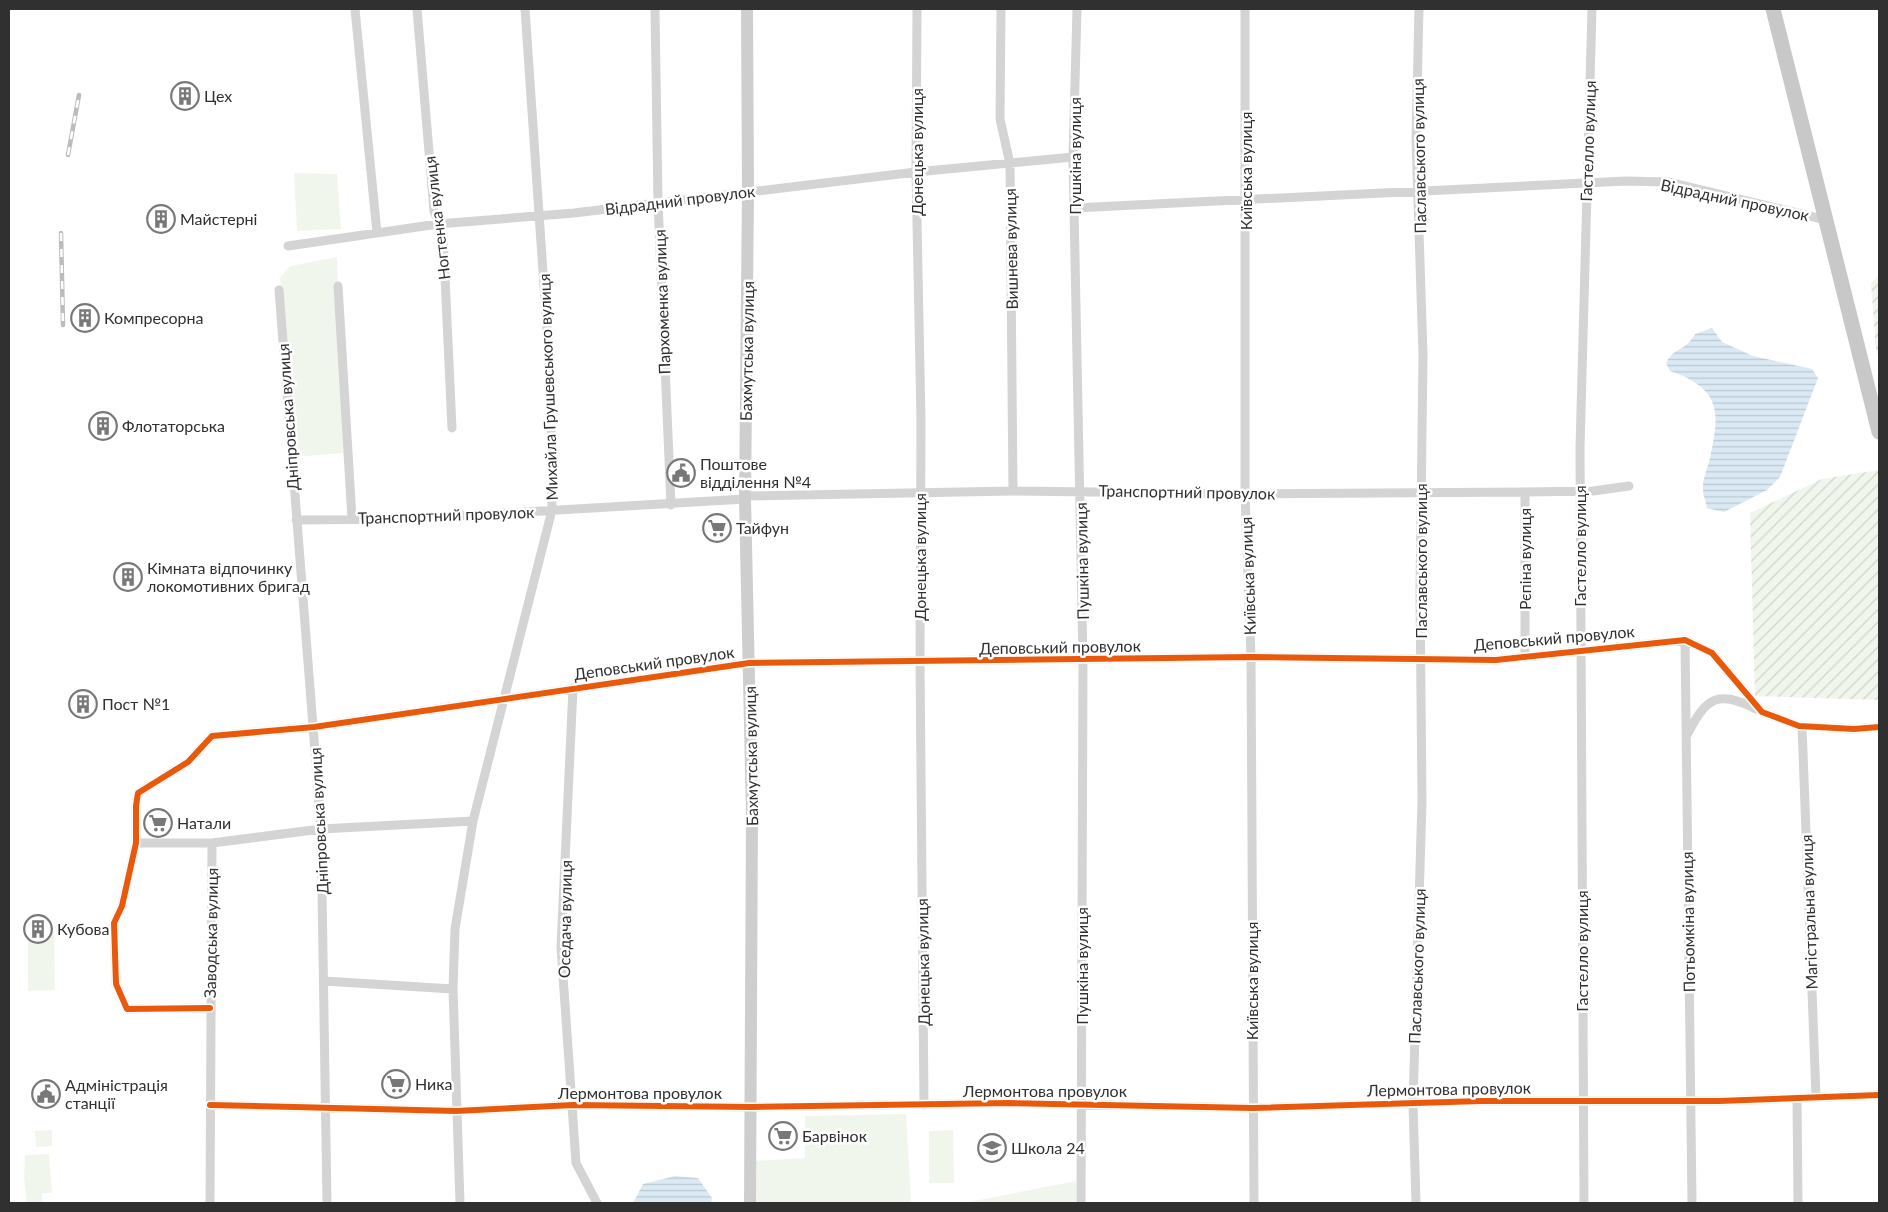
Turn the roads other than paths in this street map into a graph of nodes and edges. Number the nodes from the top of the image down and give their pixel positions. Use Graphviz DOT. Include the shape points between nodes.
graph roads {
  1 [pos="355,9"];
  2 [pos="417,9"];
  3 [pos="525,9"];
  4 [pos="655,9"];
  5 [pos="747,9"];
  6 [pos="917,9"];
  7 [pos="1001,9"];
  8 [pos="1077,9"];
  9 [pos="1245,9"];
  10 [pos="1419,9"];
  11 [pos="1592,9"];
  12 [pos="1774,9"];
  13 [pos="1073,157"];
  14 [pos="1010,164"];
  15 [pos="916,172"];
  16 [pos="1586,184"];
  17 [pos="1419,190"];
  18 [pos="748,192"];
  19 [pos="1246,199"];
  20 [pos="658,202"];
  21 [pos="1074,208"];
  22 [pos="541,216"];
  23 [pos="1826,220"];
  24 [pos="438,224"];
  25 [pos="377,233"];
  26 [pos="288,246"];
  27 [pos="338,286"];
  28 [pos="279,290"];
  29 [pos="452,428"];
  30 [pos="1879,432"];
  31 [pos="1630,486"];
  32 [pos="1013,491"];
  33 [pos="1081,491"];
  34 [pos="1580,491"];
  35 [pos="1525,492"];
  36 [pos="920,493"];
  37 [pos="1422,493"];
  38 [pos="1245,494"];
  39 [pos="745,497"];
  40 [pos="671,505"];
  41 [pos="552,510"];
  42 [pos="352,519"];
  43 [pos="296,520"];
  44 [pos="1684,640"];
  45 [pos="1580,651"];
  46 [pos="1251,657"];
  47 [pos="1524,657"];
  48 [pos="1421,658"];
  49 [pos="1083,660"];
  50 [pos="920,662"];
  51 [pos="749,663"];
  52 [pos="573,688"];
  53 [pos="504,698"];
  54 [pos="1762,712"];
  55 [pos="1802,726"];
  56 [pos="314,727"];
  57 [pos="1879,727"];
  58 [pos="1686,737"];
  59 [pos="473,821"];
  60 [pos="321,829"];
  61 [pos="136,843"];
  62 [pos="212,844"];
  63 [pos="324,981"];
  64 [pos="452,989"];
  65 [pos="210,1008"];
  66 [pos="1879,1095"];
  67 [pos="1816,1097"];
  68 [pos="1797,1099"];
  69 [pos="1583,1101"];
  70 [pos="1691,1101"];
  71 [pos="1413,1103"];
  72 [pos="210,1105"];
  73 [pos="573,1105"];
  74 [pos="924,1105"];
  75 [pos="1082,1105"];
  76 [pos="752,1107"];
  77 [pos="1253,1108"];
  78 [pos="327,1109"];
  79 [pos="456,1111"];
  80 [pos="210,1203"];
  81 [pos="327,1203"];
  82 [pos="460,1203"];
  83 [pos="597,1203"];
  84 [pos="750,1203"];
  85 [pos="1081,1203"];
  86 [pos="1254,1203"];
  87 [pos="1416,1203"];
  88 [pos="1584,1203"];
  89 [pos="1692,1203"];
  90 [pos="1798,1203"];
  1 -- 25 [label="street"];
  2 -- 24 [label="street, Ногтенка вулиця" via="434,211"];
  3 -- 22 [label="street, Михайла Грушевського вулиця"];
  4 -- 20 [label="street, Пархоменка вулиця"];
  5 -- 18 [label="street, Бахмутська вулиця"];
  6 -- 15 [label="street, Донецька вулиця"];
  7 -- 14 [label="street, Вишнева вулиця" via="1000,119"];
  8 -- 13 [label="street, Пушкіна вулиця"];
  9 -- 19 [label="street, Київська вулиця"];
  10 -- 17 [label="street, Паславського вулиця" via="1416,139"];
  11 -- 16 [label="street, Гастелло вулиця"];
  12 -- 23 [label="main road"];
  13 -- 14 [label="street, Відрадний провулок"];
  13 -- 21 [label="street, Пушкіна вулиця"];
  14 -- 15 [label="street, Відрадний провулок"];
  14 -- 32 [label="street, Вишнева вулиця"];
  15 -- 18 [label="street, Відрадний провулок"];
  15 -- 36 [label="street, Донецька вулиця"];
  16 -- 17 [label="street, Відрадний провулок"];
  16 -- 23 [label="street, Відрадний провулок" via="1668,182"];
  16 -- 34 [label="street, Гастелло вулиця"];
  17 -- 19 [label="street, Відрадний провулок"];
  17 -- 37 [label="street, Паславського вулиця"];
  18 -- 20 [label="street, Відрадний провулок"];
  18 -- 39 [label="street, Бахмутська вулиця"];
  19 -- 21 [label="street, Відрадний провулок"];
  19 -- 38 [label="street, Київська вулиця"];
  20 -- 22 [label="street, Відрадний провулок"];
  20 -- 40 [label="street, Пархоменка вулиця"];
  21 -- 33 [label="street, Пушкіна вулиця"];
  22 -- 24 [label="street, Відрадний провулок"];
  22 -- 41 [label="street, Михайла Грушевського вулиця" via="551,389"];
  23 -- 30 [label="main road"];
  24 -- 25 [label="street, Відрадний провулок"];
  24 -- 29 [label="street, Ногтенка вулиця" via="443,234"];
  25 -- 26 [label="street, Відрадний провулок"];
  27 -- 42 [label="street"];
  28 -- 43 [label="street, Дніпровська вулиця"];
  31 -- 34 [label="street, Транспортний провулок"];
  32 -- 33 [label="street, Транспортний провулок"];
  32 -- 36 [label="street, Транспортний провулок"];
  33 -- 38 [label="street, Транспортний провулок"];
  33 -- 49 [label="street, Пушкіна вулиця"];
  34 -- 35 [label="street, Транспортний провулок"];
  34 -- 45 [label="street, Гастелло вулиця"];
  35 -- 37 [label="street, Транспортний провулок"];
  35 -- 47 [label="street, Рєпіна вулиця"];
  36 -- 39 [label="street, Транспортний провулок"];
  36 -- 50 [label="street, Донецька вулиця"];
  37 -- 38 [label="street, Транспортний провулок"];
  37 -- 48 [label="street, Паславського вулиця"];
  38 -- 46 [label="street, Київська вулиця"];
  39 -- 40 [label="street, Транспортний провулок"];
  39 -- 51 [label="street, Бахмутська вулиця"];
  40 -- 41 [label="street, Транспортний провулок"];
  41 -- 42 [label="street, Транспортний провулок"];
  41 -- 53 [label="street, Михайла Грушевського вулиця"];
  42 -- 43 [label="street, Транспортний провулок"];
  43 -- 56 [label="street, Дніпровська вулиця"];
  44 -- 45 [label="street, Деповський провулок"];
  44 -- 54 [label="street" via="1712,653"];
  44 -- 58 [label="street, Потьомкіна вулиця"];
  45 -- 47 [label="street, Деповський провулок"];
  45 -- 69 [label="street, Гастелло вулиця"];
  46 -- 48 [label="street, Деповський провулок"];
  46 -- 49 [label="street, Деповський провулок"];
  46 -- 77 [label="street, Київська вулиця"];
  47 -- 48 [label="street, Деповський провулок" via="1496,660"];
  48 -- 71 [label="street, Паславського вулиця" via="1422,802"];
  49 -- 50 [label="street, Деповський провулок"];
  49 -- 75 [label="street, Пушкіна вулиця"];
  50 -- 51 [label="street, Деповський провулок"];
  50 -- 74 [label="street, Донецька вулиця"];
  51 -- 52 [label="street, Деповський провулок"];
  51 -- 76 [label="street, Бахмутська вулиця"];
  52 -- 53 [label="street, Деповський провулок"];
  52 -- 73 [label="street, Оседача вулиця" via="561,947"];
  53 -- 56 [label="street, Деповський провулок"];
  53 -- 59 [label="street, Михайла Грушевського вулиця"];
  54 -- 55 [label="street"];
  54 -- 58 [label="street" via="1736,699 1717,699 1700,711"];
  55 -- 57 [label="street"];
  55 -- 67 [label="street, Магістральна вулиця"];
  56 -- 60 [label="street, Дніпровська вулиця"];
  56 -- 61 [label="street, Деповський провулок" via="212,736 188,762 138,793"];
  58 -- 70 [label="street, Потьомкіна вулиця"];
  59 -- 60 [label="street"];
  59 -- 64 [label="street, Михайла Грушевського вулиця" via="454,929"];
  60 -- 62 [label="street"];
  60 -- 63 [label="street, Дніпровська вулиця"];
  61 -- 62 [label="street"];
  61 -- 65 [label="street" via="122,906 114,923 116,984 128,1009"];
  62 -- 65 [label="street, Заводська вулиця"];
  63 -- 64 [label="street"];
  63 -- 78 [label="street, Дніпровська вулиця"];
  64 -- 79 [label="street, Михайла Грушевського вулиця"];
  65 -- 72 [label="street, Заводська вулиця"];
  66 -- 67 [label="street, Лермонтова провулок"];
  67 -- 68 [label="street, Лермонтова провулок"];
  68 -- 70 [label="street, Лермонтова провулок"];
  68 -- 90 [label="street"];
  69 -- 70 [label="street, Лермонтова провулок"];
  69 -- 71 [label="street, Лермонтова провулок"];
  69 -- 88 [label="street, Гастелло вулиця"];
  70 -- 89 [label="street, Потьомкіна вулиця"];
  71 -- 77 [label="street, Лермонтова провулок"];
  71 -- 87 [label="street, Паславського вулиця"];
  72 -- 78 [label="street, Лермонтова провулок"];
  72 -- 80 [label="street, Заводська вулиця"];
  73 -- 76 [label="street, Лермонтова провулок"];
  73 -- 79 [label="street, Лермонтова провулок"];
  73 -- 83 [label="street, Оседача вулиця" via="576,1163"];
  74 -- 75 [label="street, Лермонтова провулок"];
  74 -- 76 [label="street, Лермонтова провулок"];
  75 -- 77 [label="street, Лермонтова провулок"];
  75 -- 85 [label="street, Пушкіна вулиця"];
  76 -- 84 [label="street, Бахмутська вулиця"];
  77 -- 86 [label="street, Київська вулиця"];
  78 -- 79 [label="street, Лермонтова провулок"];
  78 -- 81 [label="street, Дніпровська вулиця"];
  79 -- 82 [label="street, Михайла Грушевського вулиця"];
}
